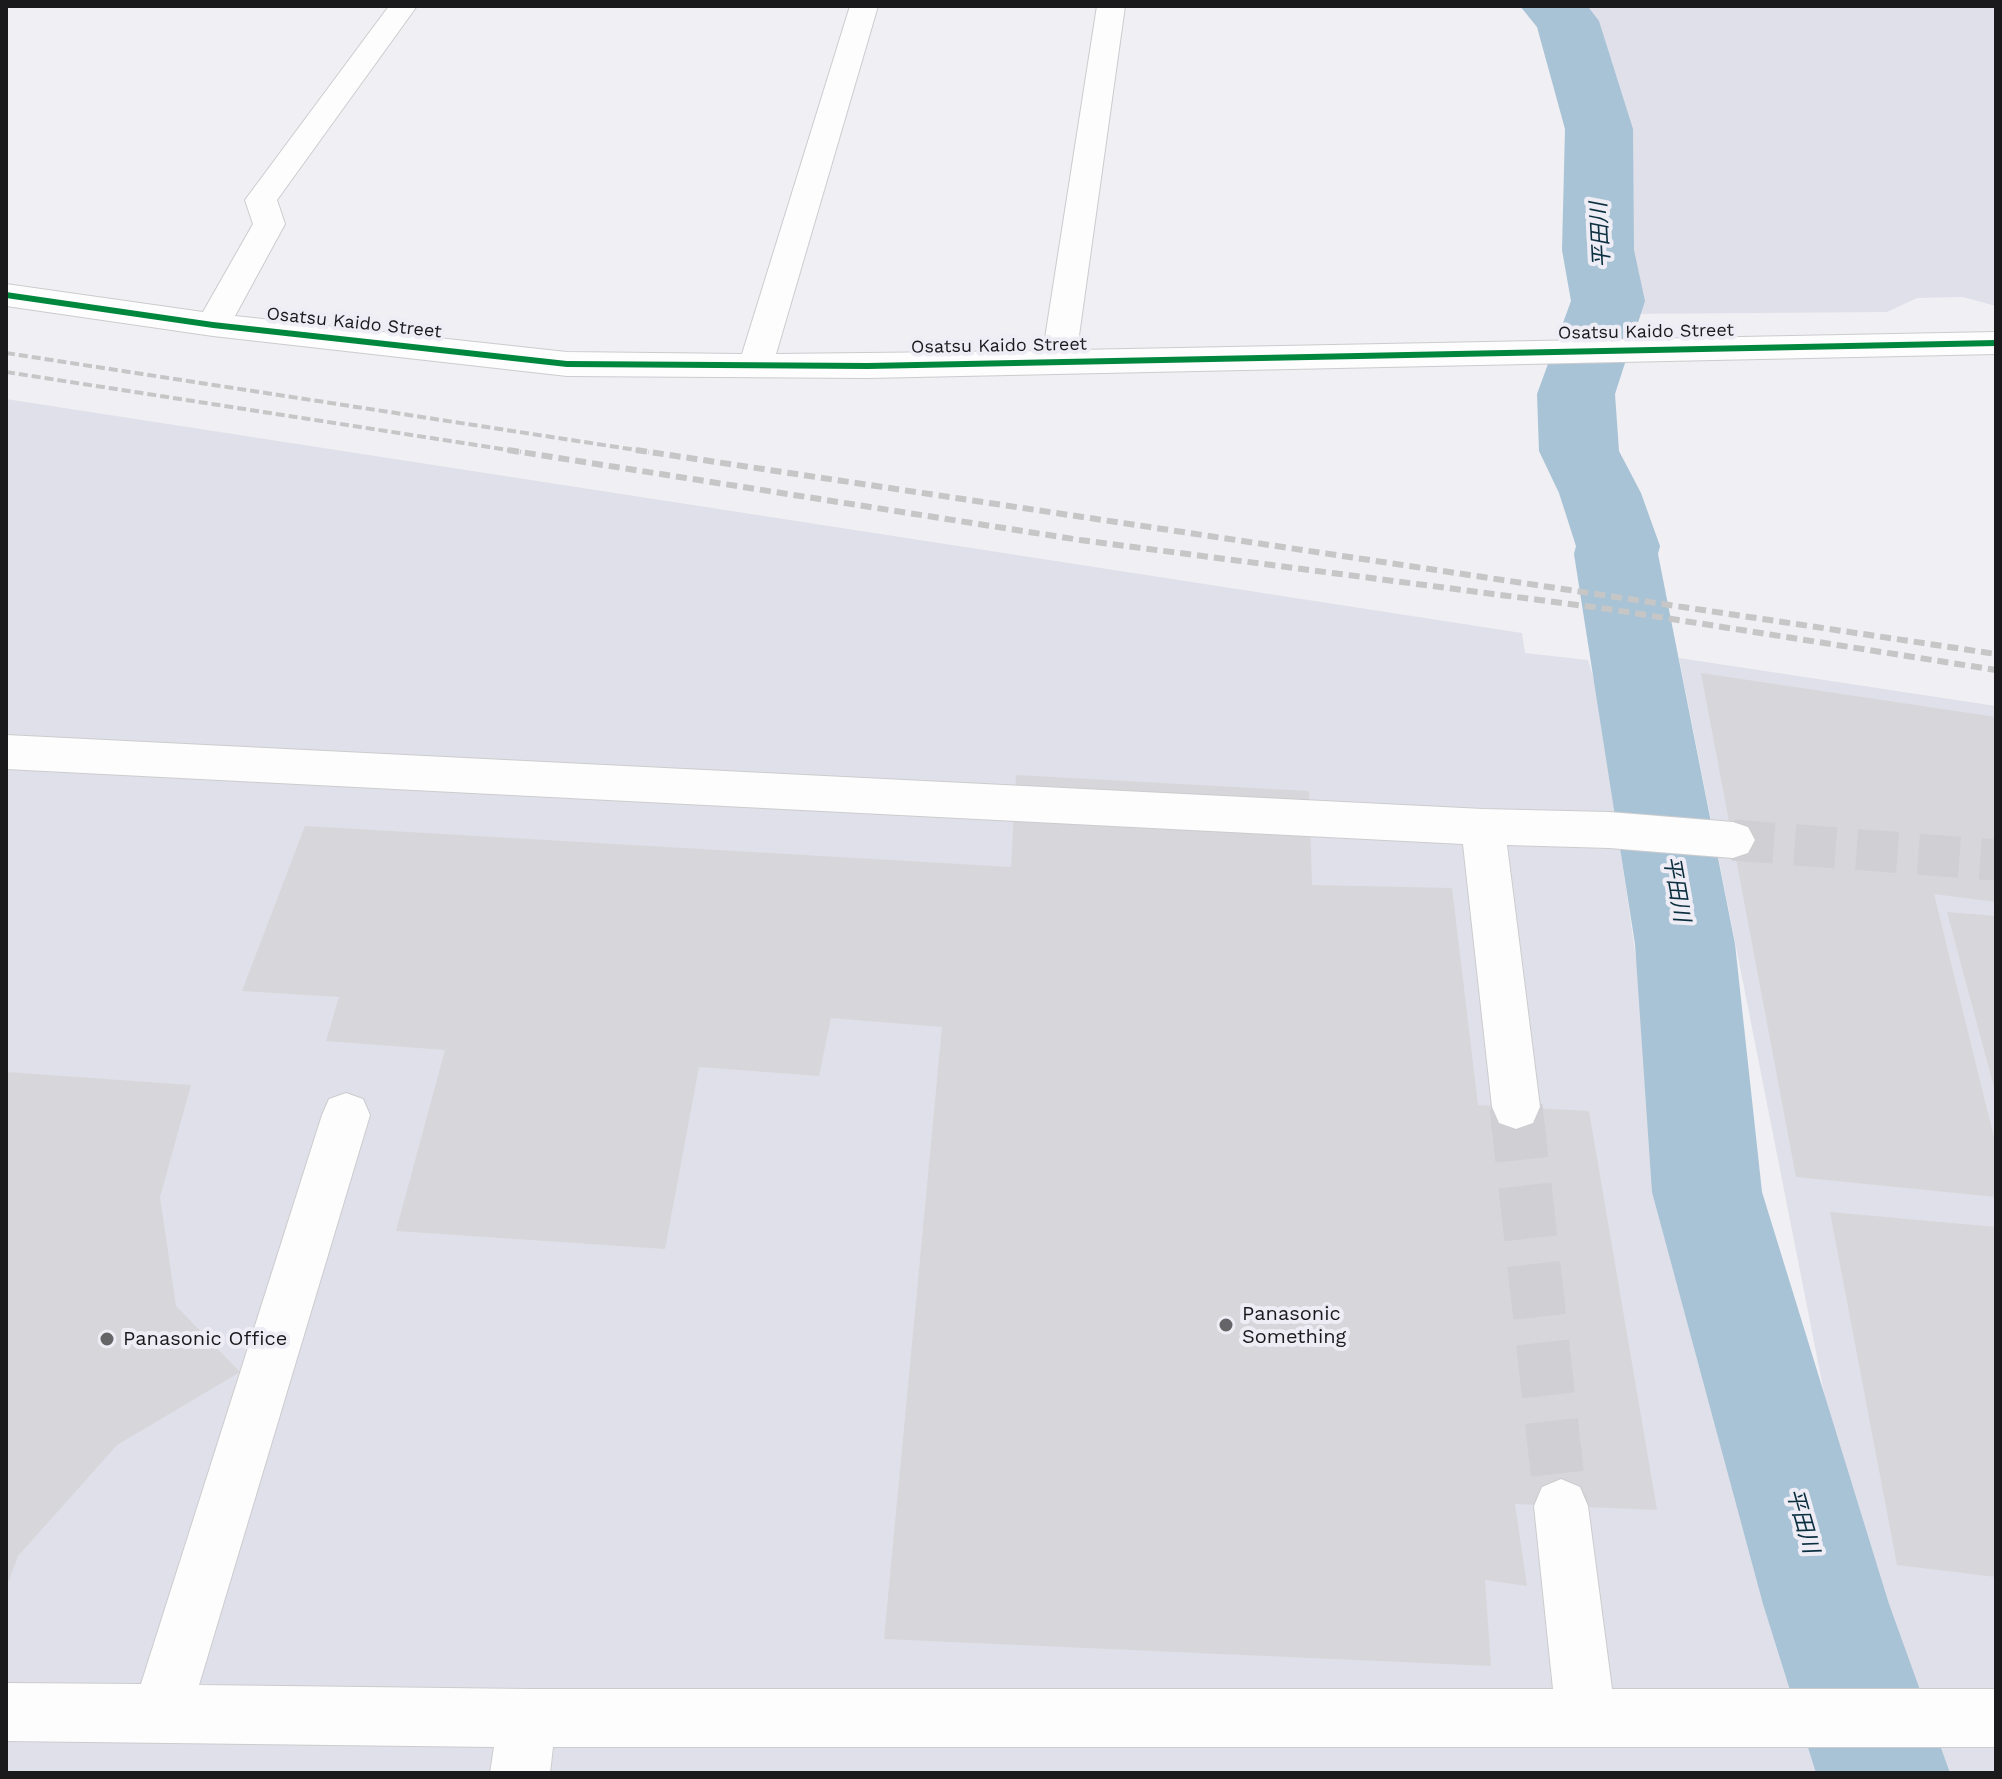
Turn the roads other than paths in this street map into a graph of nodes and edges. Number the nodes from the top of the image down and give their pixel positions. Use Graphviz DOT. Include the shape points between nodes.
graph roads {
  1 [pos="403,6"];
  2 [pos="864,6"];
  3 [pos="1111,6"];
  4 [pos="6,295"];
  5 [pos="213,325"];
  6 [pos="1996,343"];
  7 [pos="1058,363"];
  8 [pos="755,367"];
  9 [pos="6,752"];
  10 [pos="1483,827"];
  11 [pos="1724,838"];
  12 [pos="1516,1107"];
  13 [pos="346,1115"];
  14 [pos="1561,1506"];
  15 [pos="6,1712"];
  16 [pos="161,1713"];
  17 [pos="1586,1718"];
  18 [pos="1981,1718"];
  19 [pos="524,1745"];
  1 -- 5 [label="street" via="261,200 269,224"];
  2 -- 8 [label="street"];
  3 -- 7 [label="street"];
  4 -- 5 [label="street, Osatsu Kaido Street"];
  5 -- 8 [label="street, Osatsu Kaido Street" via="567,364"];
  6 -- 7 [label="street, Osatsu Kaido Street"];
  7 -- 8 [label="street, Osatsu Kaido Street"];
  9 -- 10 [label="street"];
  10 -- 11 [label="street"];
  10 -- 12 [label="street"];
  13 -- 16 [label="street"];
  14 -- 17 [label="street"];
  15 -- 16 [label="street"];
  16 -- 19 [label="street"];
  17 -- 18 [label="street"];
  17 -- 19 [label="street"];
}
